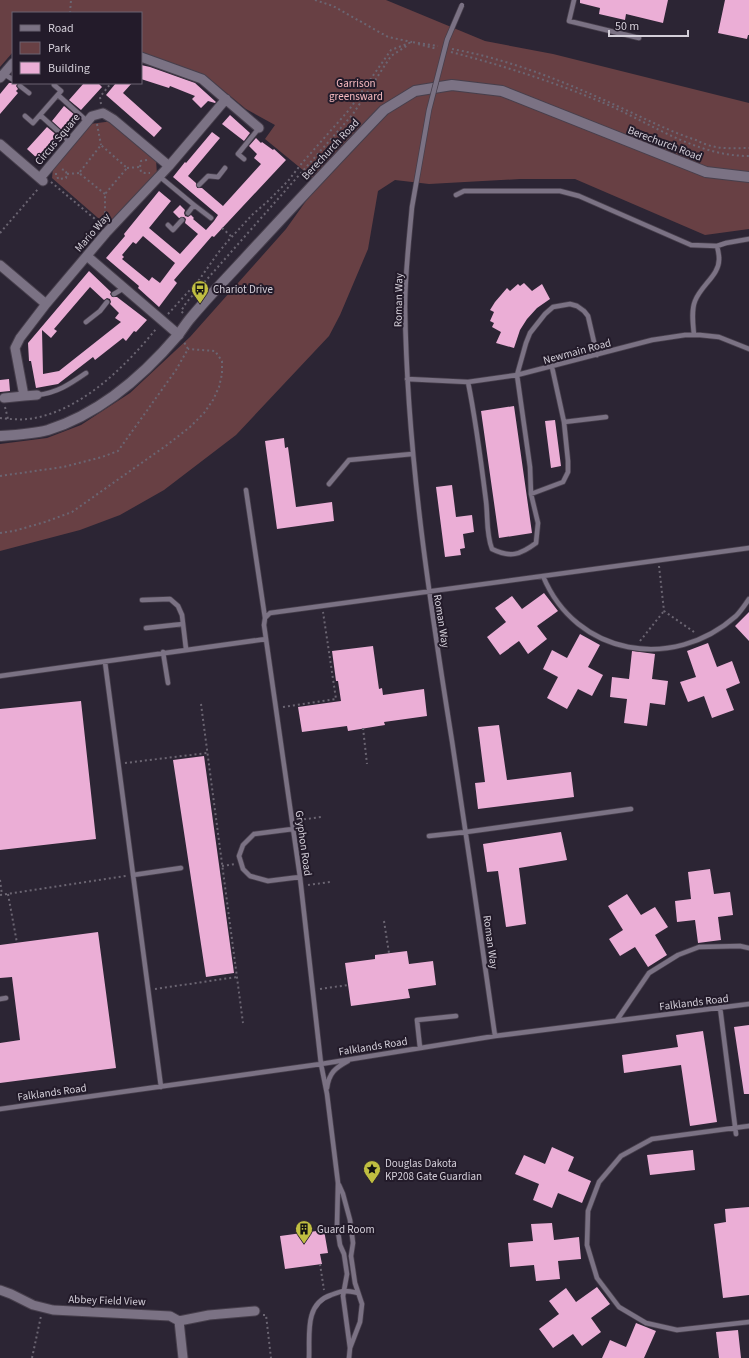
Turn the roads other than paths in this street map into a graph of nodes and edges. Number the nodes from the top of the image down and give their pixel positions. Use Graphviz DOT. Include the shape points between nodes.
graph roads {
  1 [pos="574,0"];
  2 [pos="463,2"];
  3 [pos="639,38"];
  4 [pos="142,58"];
  5 [pos="12,64"];
  6 [pos="2,76"];
  7 [pos="12,79"];
  8 [pos="54,85"];
  9 [pos="20,86"];
  10 [pos="29,93"];
  11 [pos="58,95"];
  12 [pos="226,99"];
  13 [pos="40,115"];
  14 [pos="25,116"];
  15 [pos="88,122"];
  16 [pos="259,128"];
  17 [pos="70,142"];
  18 [pos="0,144"];
  19 [pos="244,159"];
  20 [pos="169,166"];
  21 [pos="225,168"];
  22 [pos="156,173"];
  23 [pos="749,177"];
  24 [pos="199,185"];
  25 [pos="192,194"];
  26 [pos="456,195"];
  27 [pos="188,200"];
  28 [pos="194,205"];
  29 [pos="188,213"];
  30 [pos="211,218"];
  31 [pos="182,220"];
  32 [pos="168,225"];
  33 [pos="749,238"];
  34 [pos="717,246"];
  35 [pos="87,256"];
  36 [pos="0,265"];
  37 [pos="124,288"];
  38 [pos="114,294"];
  39 [pos="108,302"];
  40 [pos="46,304"];
  41 [pos="86,322"];
  42 [pos="179,335"];
  43 [pos="694,335"];
  44 [pos="749,348"];
  45 [pos="597,355"];
  46 [pos="552,367"];
  47 [pos="86,374"];
  48 [pos="517,375"];
  49 [pos="407,379"];
  50 [pos="468,382"];
  51 [pos="37,395"];
  52 [pos="24,396"];
  53 [pos="4,398"];
  54 [pos="606,417"];
  55 [pos="564,422"];
  56 [pos="0,436"];
  57 [pos="412,454"];
  58 [pos="329,484"];
  59 [pos="246,490"];
  60 [pos="531,494"];
  61 [pos="749,548"];
  62 [pos="543,576"];
  63 [pos="429,592"];
  64 [pos="749,599"];
  65 [pos="142,600"];
  66 [pos="265,618"];
  67 [pos="183,624"];
  68 [pos="146,628"];
  69 [pos="266,639"];
  70 [pos="186,650"];
  71 [pos="164,652"];
  72 [pos="105,662"];
  73 [pos="0,676"];
  74 [pos="168,683"];
  75 [pos="631,809"];
  76 [pos="293,829"];
  77 [pos="466,832"];
  78 [pos="429,836"];
  79 [pos="181,868"];
  80 [pos="133,875"];
  81 [pos="300,877"];
  82 [pos="749,948"];
  83 [pos="6,998"];
  84 [pos="0,999"];
  85 [pos="749,1004"];
  86 [pos="720,1008"];
  87 [pos="456,1016"];
  88 [pos="617,1020"];
  89 [pos="496,1036"];
  90 [pos="420,1048"];
  91 [pos="353,1059"];
  92 [pos="321,1064"];
  93 [pos="161,1087"];
  94 [pos="327,1094"];
  95 [pos="0,1109"];
  96 [pos="749,1126"];
  97 [pos="735,1128"];
  98 [pos="736,1134"];
  99 [pos="338,1183"];
  100 [pos="0,1290"];
  101 [pos="345,1290"];
  102 [pos="358,1293"];
  103 [pos="255,1311"];
  104 [pos="179,1321"];
  105 [pos="749,1322"];
  106 [pos="350,1348"];
  107 [pos="183,1358"];
  108 [pos="310,1358"];
  109 [pos="349,1358"];
  1 -- 3 [label="lane" via="569,21"];
  2 -- 49 [label="lane, Roman Way, bridge" via="447,40 429,110 412,207 405,305"];
  4 -- 12 [label="street" via="202,79"];
  5 -- 6 [label="street"];
  6 -- 7 [label="lane"];
  8 -- 11 [label="lane" via="61,91"];
  9 -- 10 [label="lane"];
  11 -- 13 [label="lane"];
  11 -- 15 [label="lane"];
  12 -- 16 [label="street"];
  12 -- 20 [label="street, Mario Way"];
  13 -- 14 [label="lane" via="33,123"];
  13 -- 17 [label="lane"];
  15 -- 17 [label="street, Circus Square"];
  15 -- 20 [label="street, Circus Square" via="92,116 100,114 113,118"];
  16 -- 19 [label="lane" via="238,154"];
  17 -- 18 [label="street, Circus Square" via="47,181"];
  20 -- 22 [label="street, Mario Way"];
  21 -- 24 [label="lane" via="218,177 208,176"];
  22 -- 27 [label="lane"];
  22 -- 35 [label="street, Mario Way"];
  23 -- 42 [label="street, Berechurch Road" via="706,172 502,91 452,85 415,91 384,110 252,250 189,320"];
  25 -- 27 [label="lane"];
  26 -- 34 [label="lane" via="464,191 560,191 579,196 692,245"];
  27 -- 28 [label="lane"];
  28 -- 29 [label="lane"];
  28 -- 30 [label="lane"];
  31 -- 32 [label="lane" via="173,230"];
  33 -- 34 [label="lane"];
  34 -- 43 [label="lane" via="719,266 698,293 695,302"];
  35 -- 37 [label="street"];
  35 -- 40 [label="street, Mario Way"];
  36 -- 40 [label="street"];
  37 -- 38 [label="lane"];
  37 -- 42 [label="street"];
  39 -- 41 [label="lane"];
  40 -- 52 [label="street, Mario Way" via="20,338 16,348"];
  42 -- 56 [label="street, Berechurch Road" via="126,386 102,404 47,430"];
  43 -- 44 [label="lane, Newmain Road" via="719,338"];
  43 -- 45 [label="lane, Newmain Road" via="652,340"];
  45 -- 46 [label="lane, Newmain Road"];
  45 -- 48 [label="lane" via="588,316 584,311 570,304 553,307 530,333"];
  46 -- 48 [label="lane, Newmain Road"];
  46 -- 55 [label="lane"];
  47 -- 51 [label="lane" via="61,390"];
  48 -- 50 [label="lane, Newmain Road"];
  48 -- 60 [label="lane" via="530,467"];
  49 -- 50 [label="lane, Newmain Road"];
  49 -- 57 [label="lane, Roman Way"];
  50 -- 60 [label="lane" via="486,503 488,540 492,549 503,555 524,552 536,543 538,523"];
  51 -- 52 [label="street"];
  52 -- 53 [label="street"];
  54 -- 55 [label="lane"];
  55 -- 60 [label="lane" via="568,472 563,482"];
  57 -- 58 [label="lane" via="349,460"];
  57 -- 63 [label="lane, Roman Way"];
  59 -- 66 [label="lane"];
  61 -- 62 [label="lane"];
  62 -- 63 [label="lane"];
  62 -- 64 [label="lane" via="549,591 567,615 589,633 613,643 640,649 666,649 712,634 736,615"];
  63 -- 66 [label="lane" via="270,613"];
  63 -- 77 [label="lane, Roman Way"];
  65 -- 67 [label="lane" via="170,599 178,606"];
  66 -- 69 [label="lane, Gryphon Road"];
  67 -- 68 [label="lane"];
  67 -- 70 [label="lane"];
  69 -- 70 [label="lane"];
  69 -- 76 [label="lane, Gryphon Road"];
  70 -- 71 [label="lane"];
  71 -- 72 [label="lane"];
  71 -- 74 [label="lane"];
  72 -- 73 [label="lane"];
  72 -- 80 [label="lane"];
  75 -- 77 [label="lane"];
  76 -- 81 [label="lane, Gryphon Road"];
  76 -- 81 [label="lane" via="254,834 243,845 239,856 250,876 268,881"];
  77 -- 78 [label="lane"];
  77 -- 89 [label="lane, Roman Way"];
  79 -- 80 [label="lane"];
  80 -- 93 [label="lane"];
  81 -- 92 [label="lane, Gryphon Road"];
  82 -- 88 [label="lane" via="699,948 678,955 649,973"];
  83 -- 84 [label="lane"];
  85 -- 86 [label="lane, Falklands Road"];
  86 -- 88 [label="lane, Falklands Road"];
  86 -- 97 [label="lane"];
  87 -- 90 [label="lane" via="417,1020"];
  88 -- 89 [label="lane, Falklands Road"];
  89 -- 90 [label="lane, Falklands Road"];
  90 -- 91 [label="lane, Falklands Road"];
  91 -- 92 [label="lane, Falklands Road"];
  91 -- 94 [label="lane" via="335,1068 328,1082"];
  92 -- 93 [label="lane, Falklands Road"];
  92 -- 94 [label="lane, Gryphon Road"];
  93 -- 95 [label="lane, Falklands Road"];
  94 -- 99 [label="lane, Gryphon Road"];
  96 -- 97 [label="lane"];
  97 -- 98 [label="lane"];
  97 -- 105 [label="lane" via="652,1139 621,1156 599,1182 588,1211 587,1245 597,1278 620,1307 646,1324 677,1330"];
  99 -- 101 [label="lane" via="337,1225 347,1274"];
  99 -- 102 [label="lane" via="350,1220 353,1243 351,1256"];
  100 -- 104 [label="street, Abbey Field View" via="33,1305 53,1310 155,1314 170,1316"];
  101 -- 102 [label="lane"];
  101 -- 106 [label="lane" via="343,1296"];
  101 -- 108 [label="lane" via="325,1297 312,1312"];
  102 -- 106 [label="lane" via="362,1304 360,1322"];
  103 -- 104 [label="street" via="208,1311"];
  104 -- 107 [label="street"];
  106 -- 109 [label="lane"];
}
